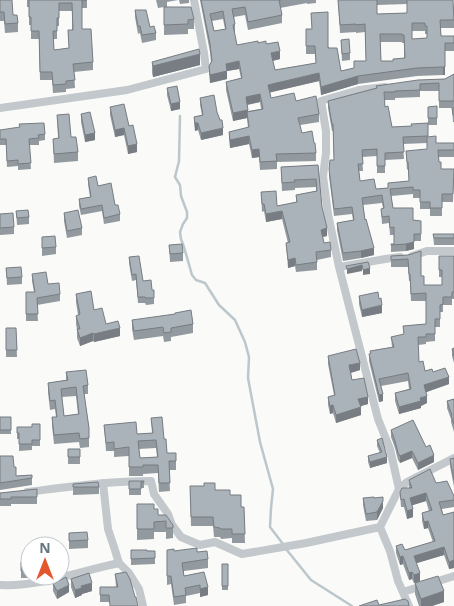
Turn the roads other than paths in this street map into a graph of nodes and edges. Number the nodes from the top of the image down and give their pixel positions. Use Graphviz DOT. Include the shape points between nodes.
graph roads {
  1 [pos="194,0"];
  2 [pos="392,86"];
  3 [pos="0,108"];
  4 [pos="454,251"];
  5 [pos="339,266"];
  6 [pos="454,458"];
  7 [pos="103,483"];
  8 [pos="399,489"];
  9 [pos="19,493"];
  10 [pos="380,527"];
  11 [pos="119,563"];
  12 [pos="454,576"];
  13 [pos="0,585"];
  14 [pos="403,592"];
  15 [pos="143,606"];
  16 [pos="409,606"];
  1 -- 3 [label="street" via="206,68 127,90"];
  2 -- 5 [label="street" via="359,90 320,101 326,131 323,176"];
  4 -- 5 [label="street" via="427,251 407,257"];
  5 -- 8 [label="street"];
  6 -- 8 [label="street"];
  7 -- 9 [label="street"];
  7 -- 10 [label="street" via="151,481 154,494 181,537 200,545 215,542 242,554"];
  7 -- 11 [label="street" via="108,529"];
  8 -- 10 [label="street"];
  10 -- 14 [label="street"];
  11 -- 13 [label="street" via="42,582"];
  11 -- 15 [label="street" via="139,589"];
  12 -- 14 [label="street"];
  14 -- 16 [label="street"];
}
